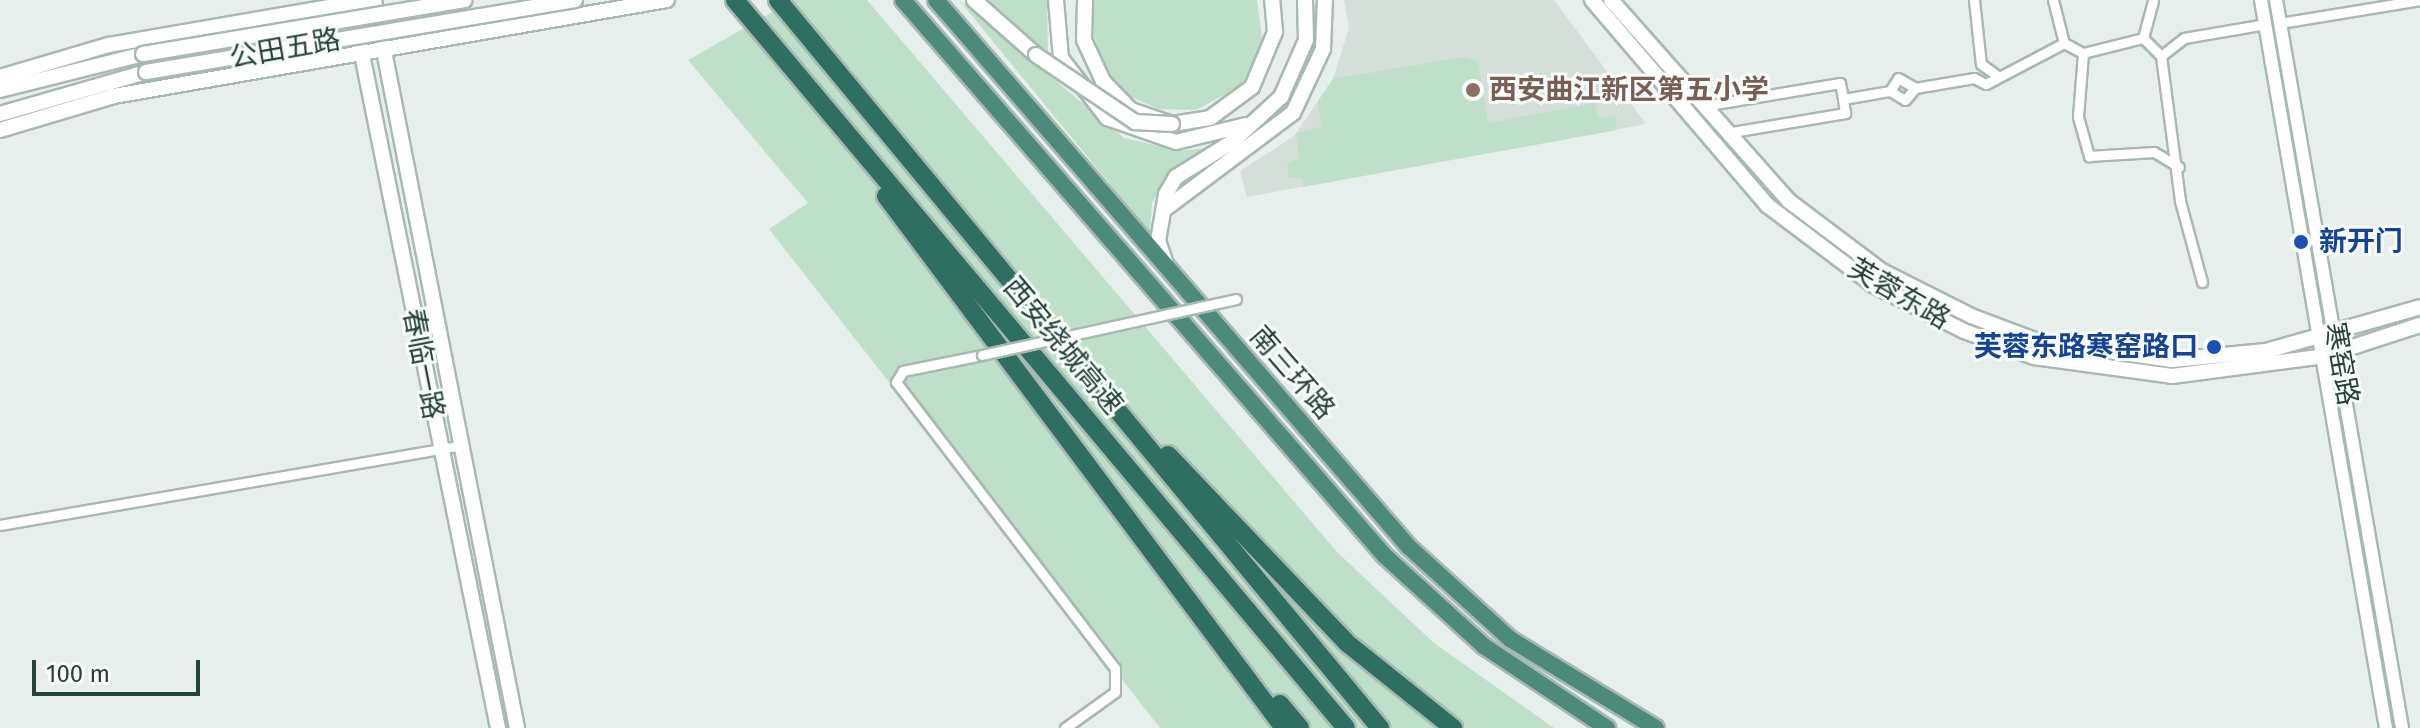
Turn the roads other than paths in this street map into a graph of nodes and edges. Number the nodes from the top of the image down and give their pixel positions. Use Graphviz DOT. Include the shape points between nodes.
graph roads {
  1 [pos="372,0"];
  2 [pos="465,0"];
  3 [pos="575,0"];
  4 [pos="667,0"];
  5 [pos="735,0"];
  6 [pos="778,0"];
  7 [pos="903,0"];
  8 [pos="936,0"];
  9 [pos="974,0"];
  10 [pos="1056,0"];
  11 [pos="1085,0"];
  12 [pos="1272,0"];
  13 [pos="1305,0"];
  14 [pos="1325,0"];
  15 [pos="1592,0"];
  16 [pos="1611,0"];
  17 [pos="1974,0"];
  18 [pos="2053,0"];
  19 [pos="2153,0"];
  20 [pos="2261,0"];
  21 [pos="2276,0"];
  22 [pos="2420,0"];
  23 [pos="351,2"];
  24 [pos="2394,2"];
  25 [pos="2280,23"];
  26 [pos="2266,24"];
  27 [pos="2143,38"];
  28 [pos="2064,43"];
  29 [pos="383,46"];
  30 [pos="361,50"];
  31 [pos="2083,53"];
  32 [pos="2161,56"];
  33 [pos="1981,64"];
  34 [pos="1996,75"];
  35 [pos="0,77"];
  36 [pos="1974,78"];
  37 [pos="1915,88"];
  38 [pos="0,90"];
  39 [pos="1890,91"];
  40 [pos="1843,99"];
  41 [pos="1703,106"];
  42 [pos="0,114"];
  43 [pos="829,115"];
  44 [pos="1264,117"];
  45 [pos="1172,124"];
  46 [pos="0,130"];
  47 [pos="1726,133"];
  48 [pos="2179,167"];
  49 [pos="1159,216"];
  50 [pos="1168,271"];
  51 [pos="2202,282"];
  52 [pos="1236,299"];
  53 [pos="2420,307"];
  54 [pos="2420,325"];
  55 [pos="2328,334"];
  56 [pos="1067,349"];
  57 [pos="2332,354"];
  58 [pos="461,445"];
  59 [pos="440,448"];
  60 [pos="0,525"];
  61 [pos="1190,593"];
  62 [pos="498,728"];
  63 [pos="517,728"];
  64 [pos="1065,728"];
  65 [pos="1284,728"];
  66 [pos="1300,728"];
  67 [pos="1346,728"];
  68 [pos="1380,728"];
  69 [pos="1453,728"];
  70 [pos="1607,728"];
  71 [pos="1656,728"];
  72 [pos="2386,728"];
  73 [pos="2402,728"];
  1 -- 23 [label="main road"];
  1 -- 29 [label="main road, 春临一路"];
  2 -- 38 [label="main road, 公田五路, bridge" via="143,54"];
  3 -- 42 [label="main road, 公田五路, bridge" via="146,72"];
  4 -- 29 [label="main road"];
  5 -- 43 [label="highway, 西安绕城高速"];
  6 -- 56 [label="highway, 西安绕城高速"];
  7 -- 70 [label="highway, 南三环路" via="1385,556 1496,656"];
  8 -- 50 [label="highway, 南三环路"];
  9 -- 45 [label="main road, bridge" via="1036,55 1135,122"];
  10 -- 44 [label="main road" via="1061,58 1073,83 1126,130 1198,141"];
  11 -- 45 [label="main road, bridge" via="1084,40 1103,81 1131,110"];
  12 -- 45 [label="main road" via="1275,32 1252,87 1210,118"];
  13 -- 44 [label="main road" via="1297,71"];
  14 -- 49 [label="main road" via="1323,49 1293,113 1194,181"];
  15 -- 57 [label="main road, 芙蓉东路" via="1767,205 1873,285 2034,357 2172,376"];
  16 -- 41 [label="main road, 芙蓉东路"];
  17 -- 33 [label="street"];
  18 -- 28 [label="street"];
  19 -- 27 [label="street"];
  20 -- 26 [label="street, 寒窑路"];
  21 -- 25 [label="street, 寒窑路"];
  22 -- 24 [label="street"];
  23 -- 30 [label="main road, 春临一路"];
  23 -- 35 [label="main road" via="109,45"];
  24 -- 25 [label="street"];
  25 -- 55 [label="street, 寒窑路"];
  26 -- 32 [label="street" via="2184,38"];
  26 -- 55 [label="street, 寒窑路"];
  27 -- 31 [label="street"];
  27 -- 32 [label="street"];
  28 -- 31 [label="street"];
  28 -- 34 [label="street"];
  29 -- 30 [label="main road"];
  29 -- 58 [label="main road, 春临一路"];
  30 -- 46 [label="main road" via="78,103"];
  30 -- 59 [label="main road, 春临一路"];
  31 -- 48 [label="street" via="2078,117 2089,156 2154,152"];
  32 -- 48 [label="street"];
  33 -- 34 [label="street"];
  33 -- 36 [label="street"];
  34 -- 36 [label="street" via="1986,84"];
  36 -- 37 [label="street"];
  37 -- 39 [label="street" via="1905,100"];
  37 -- 39 [label="street" via="1898,78"];
  39 -- 40 [label="street"];
  40 -- 41 [label="street" via="1840,83"];
  40 -- 47 [label="street" via="1845,113"];
  41 -- 47 [label="main road, 芙蓉东路"];
  43 -- 61 [label="highway" via="932,261"];
  43 -- 67 [label="highway, 西安绕城高速"];
  44 -- 49 [label="main road" via="1176,177"];
  47 -- 55 [label="main road, 芙蓉东路" via="1789,201 1882,271 2038,341 2172,360"];
  48 -- 51 [label="street" via="2180,201"];
  49 -- 50 [label="main road" via="1158,241"];
  50 -- 71 [label="highway, 南三环路" via="1435,573 1538,659"];
  52 -- 64 [label="street, bridge" via="903,371 896,382 1115,668 1115,692"];
  53 -- 55 [label="main road, 芙蓉东路"];
  54 -- 57 [label="main road, 芙蓉东路"];
  55 -- 57 [label="street, 寒窑路"];
  56 -- 68 [label="highway, 西安绕城高速"];
  56 -- 69 [label="highway" via="1286,584"];
  57 -- 72 [label="street, 寒窑路"];
  57 -- 73 [label="street, 寒窑路"];
  58 -- 59 [label="street"];
  58 -- 63 [label="main road, 春临一路"];
  59 -- 60 [label="street"];
  59 -- 62 [label="main road, 春临一路"];
  61 -- 65 [label="highway"];
  61 -- 66 [label="highway"];
}
